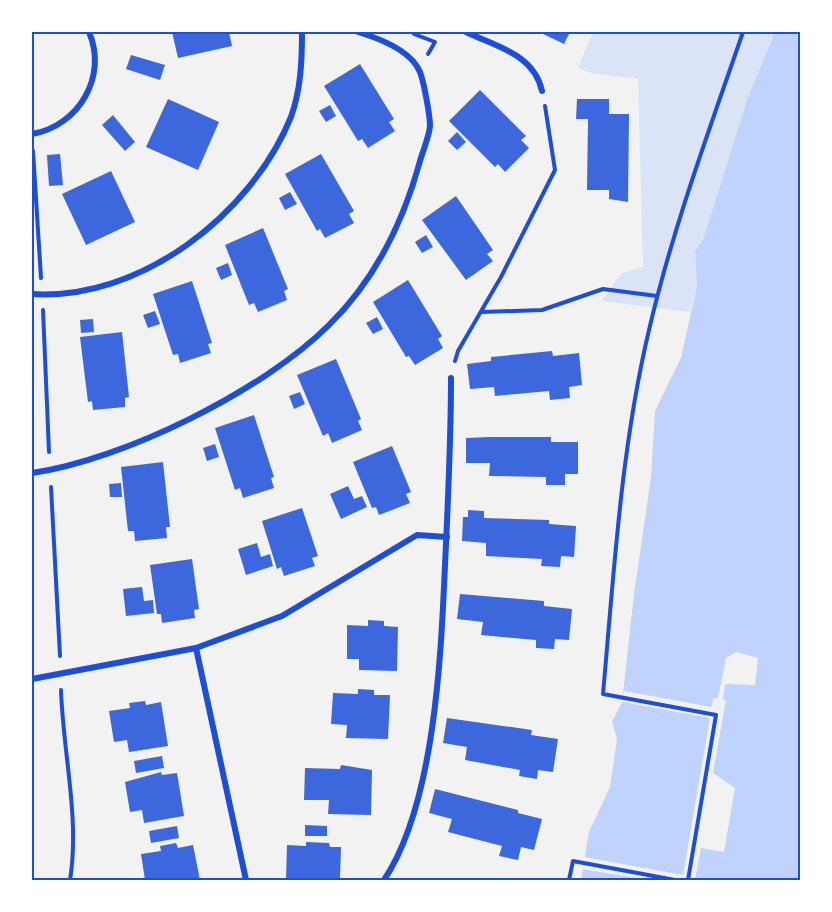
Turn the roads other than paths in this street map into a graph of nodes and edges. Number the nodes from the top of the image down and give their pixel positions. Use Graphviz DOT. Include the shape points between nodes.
graph roads {
  1 [pos="89,32"];
  2 [pos="303,32"];
  3 [pos="358,32"];
  4 [pos="466,32"];
  5 [pos="542,91"];
  6 [pos="32,133"];
  7 [pos="32,294"];
  8 [pos="452,378"];
  9 [pos="32,473"];
  10 [pos="447,537"];
  11 [pos="196,648"];
  12 [pos="32,679"];
  13 [pos="246,880"];
  14 [pos="384,880"];
  1 -- 6 [label="street" via="95,65 86,97 63,121"];
  2 -- 7 [label="street" via="302,73 287,125 273,152 207,232 144,271 91,290"];
  3 -- 9 [label="street" via="393,43 420,71 430,126 410,199 374,273 328,326 277,367 202,413 134,444"];
  4 -- 5 [label="street" via="527,61 538,75"];
  8 -- 10 [label="street"];
  10 -- 11 [label="street" via="417,535 282,616"];
  10 -- 14 [label="street" via="434,710 425,766 408,829"];
  11 -- 12 [label="street"];
  11 -- 13 [label="street"];
}
